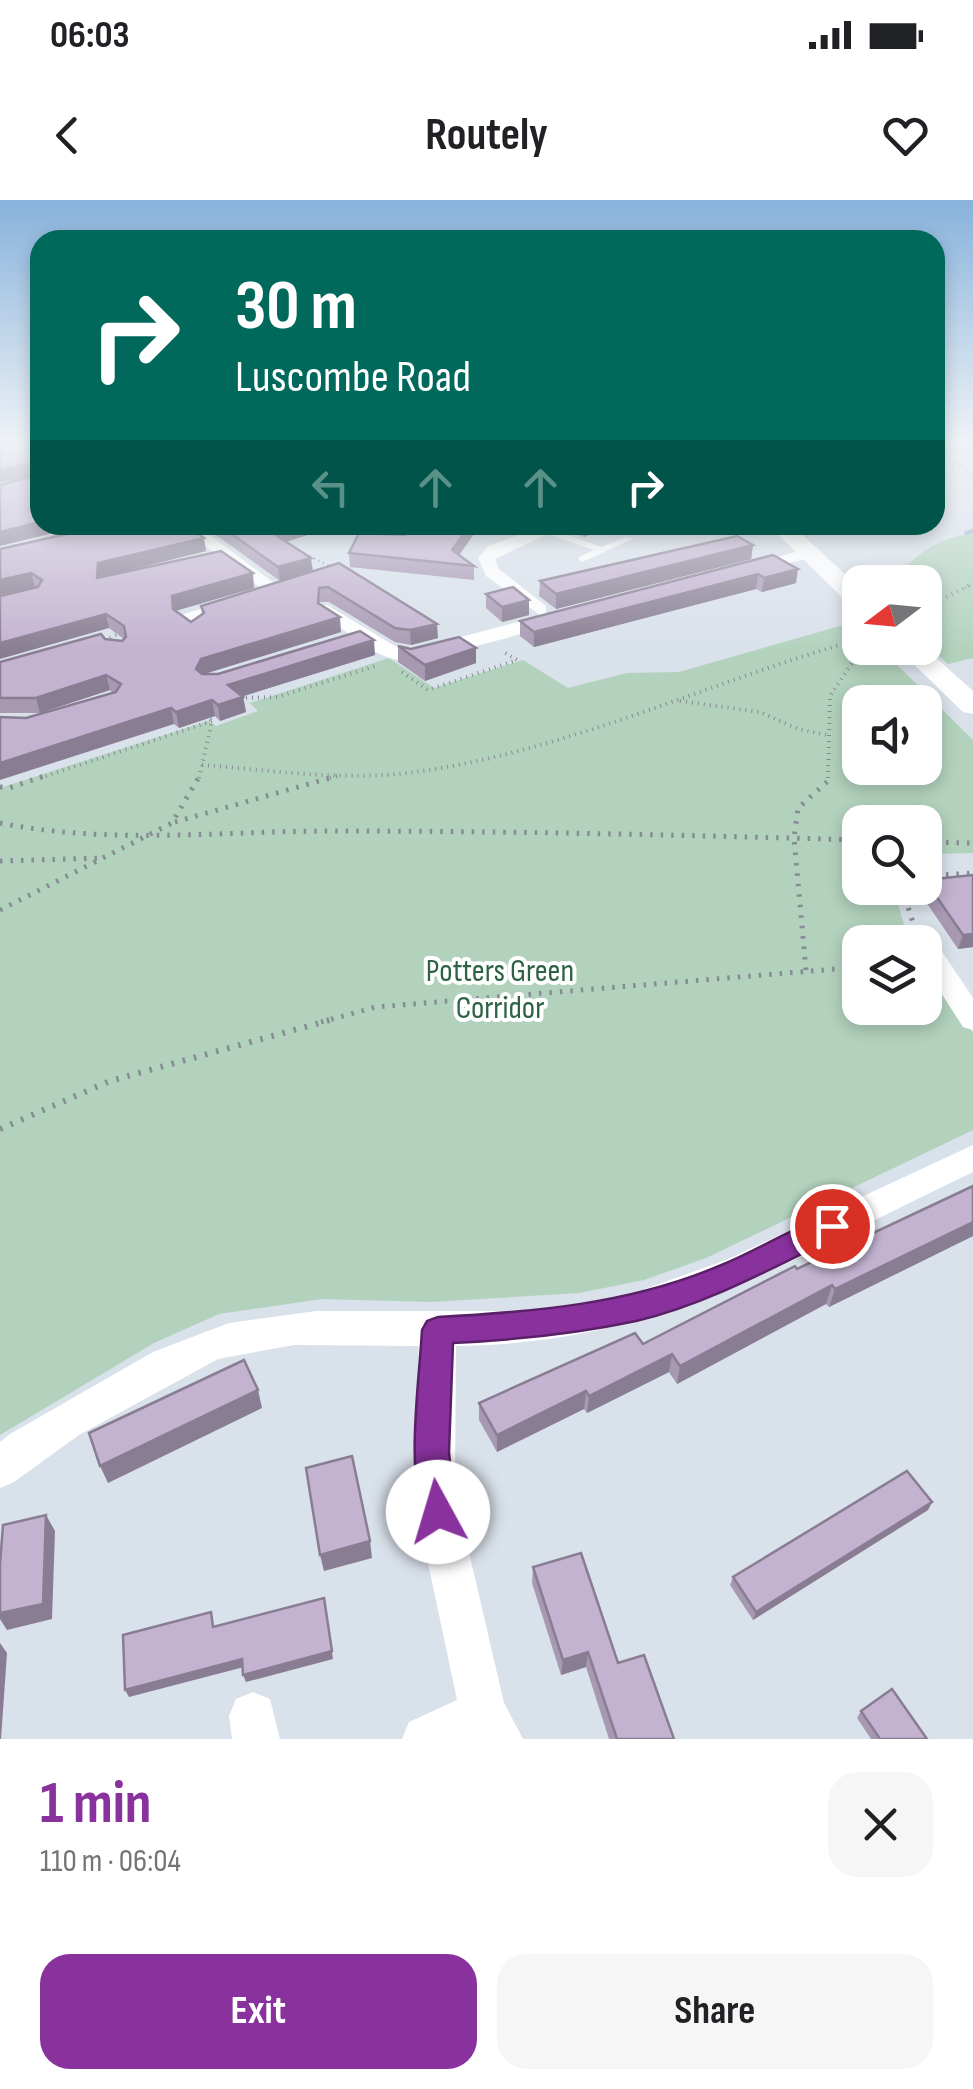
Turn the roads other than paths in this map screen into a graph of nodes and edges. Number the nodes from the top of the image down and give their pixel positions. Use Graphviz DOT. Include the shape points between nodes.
graph roads {
  1 [pos="196,535"];
  2 [pos="533,535"];
  3 [pos="556,535"];
  4 [pos="789,535"];
  5 [pos="629,538"];
  6 [pos="601,550"];
  7 [pos="809,554"];
  8 [pos="582,559"];
  9 [pos="726,574"];
  10 [pos="326,577"];
  11 [pos="842,585"];
  12 [pos="276,591"];
  13 [pos="327,610"];
  14 [pos="189,622"];
  15 [pos="930,665"];
  16 [pos="969,699"];
  17 [pos="942,975"];
  18 [pos="973,1020"];
  19 [pos="973,1158"];
  20 [pos="438,1330"];
  21 [pos="0,1468"];
  22 [pos="491,1726"];
  23 [pos="426,1739"];
  1 -- 12 [label="street" via="218,557"];
  2 -- 13 [label="street" via="494,550 485,562 559,616 394,659 354,638"];
  3 -- 6 [label="lane"];
  4 -- 7 [label="main road"];
  5 -- 6 [label="lane"];
  6 -- 8 [label="lane"];
  7 -- 9 [label="street"];
  7 -- 11 [label="main road"];
  10 -- 12 [label="street"];
  12 -- 14 [label="street"];
  15 -- 16 [label="main road"];
  17 -- 18 [label="street"];
  19 -- 20 [label="street" via="683,1294 589,1319"];
  20 -- 21 [label="street" via="300,1327 194,1350 69,1419"];
  20 -- 22 [label="street" via="434,1492"];
  22 -- 23 [label="street"];
}
